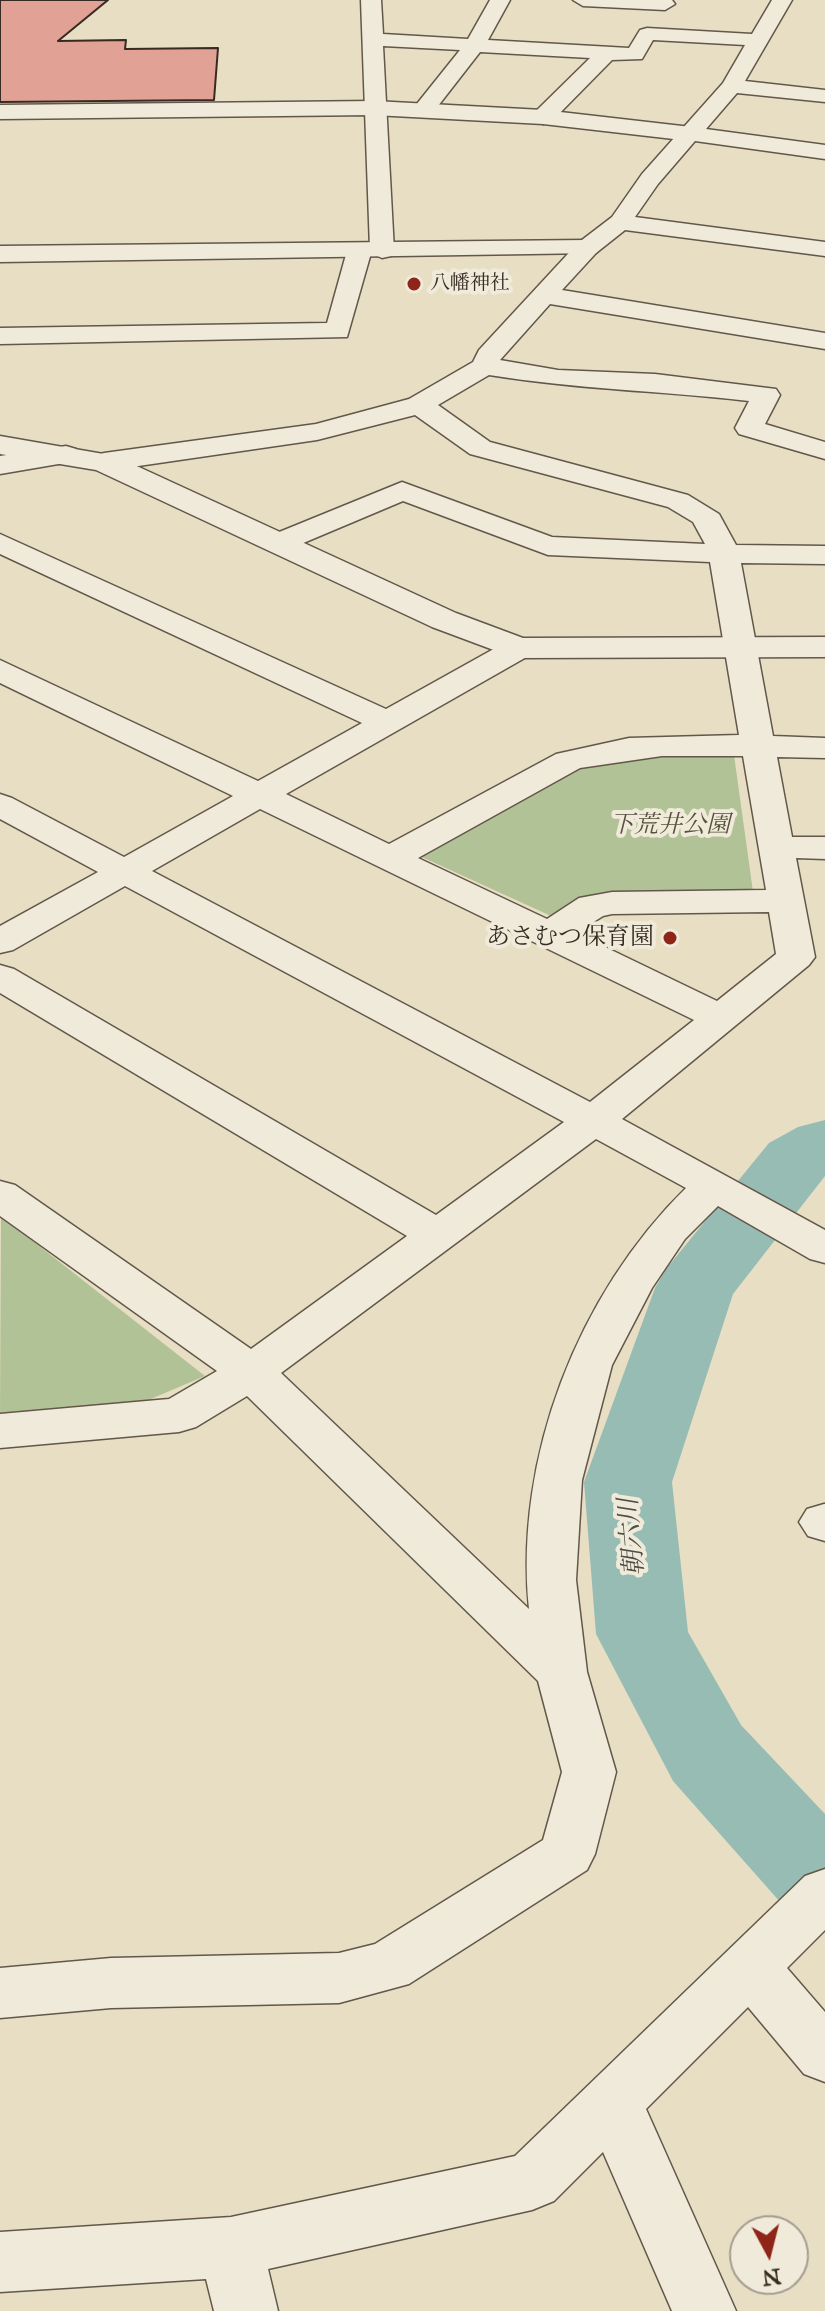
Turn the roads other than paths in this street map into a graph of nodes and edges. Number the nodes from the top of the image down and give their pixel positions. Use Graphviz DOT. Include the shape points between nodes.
graph roads {
  1 [pos="371,0"];
  2 [pos="500,0"];
  3 [pos="583,0"];
  4 [pos="782,0"];
  5 [pos="666,2"];
  6 [pos="647,34"];
  7 [pos="372,39"];
  8 [pos="757,40"];
  9 [pos="474,46"];
  10 [pos="606,54"];
  11 [pos="732,86"];
  12 [pos="817,88"];
  13 [pos="374,108"];
  14 [pos="423,110"];
  15 [pos="0,112"];
  16 [pos="543,117"];
  17 [pos="691,134"];
  18 [pos="825,152"];
  19 [pos="620,222"];
  20 [pos="587,248"];
  21 [pos="825,249"];
  22 [pos="370,251"];
  23 [pos="0,254"];
  24 [pos="544,295"];
  25 [pos="0,336"];
  26 [pos="825,341"];
  27 [pos="485,366"];
  28 [pos="419,405"];
  29 [pos="0,445"];
  30 [pos="825,451"];
  31 [pos="66,455"];
  32 [pos="104,462"];
  33 [pos="0,465"];
  34 [pos="0,543"];
  35 [pos="278,543"];
  36 [pos="724,554"];
  37 [pos="825,555"];
  38 [pos="740,645"];
  39 [pos="825,647"];
  40 [pos="519,648"];
  41 [pos="0,670"];
  42 [pos="386,722"];
  43 [pos="759,748"];
  44 [pos="825,748"];
  45 [pos="256,795"];
  46 [pos="0,805"];
  47 [pos="777,847"];
  48 [pos="825,848"];
  49 [pos="390,858"];
  50 [pos="124,871"];
  51 [pos="786,901"];
  52 [pos="550,934"];
  53 [pos="0,942"];
  54 [pos="811,957"];
  55 [pos="0,977"];
  56 [pos="719,1017"];
  57 [pos="593,1121"];
  58 [pos="723,1190"];
  59 [pos="0,1195"];
  60 [pos="437,1235"];
  61 [pos="825,1249"];
  62 [pos="251,1372"];
  63 [pos="0,1431"];
  64 [pos="561,1672"];
  65 [pos="825,1893"];
  66 [pos="766,1952"];
  67 [pos="0,1993"];
  68 [pos="825,2055"];
  69 [pos="613,2104"];
  70 [pos="231,2247"];
  71 [pos="0,2262"];
  72 [pos="246,2311"];
  73 [pos="704,2311"];
  1 -- 7 [label="street"];
  2 -- 9 [label="street"];
  3 -- 5 [label="street"];
  4 -- 8 [label="street"];
  5 -- 6 [label="street"];
  6 -- 8 [label="street"];
  6 -- 10 [label="street" via="635,55"];
  7 -- 9 [label="street"];
  7 -- 13 [label="street"];
  8 -- 11 [label="street"];
  9 -- 10 [label="street"];
  9 -- 14 [label="street"];
  10 -- 16 [label="street"];
  11 -- 12 [label="street"];
  11 -- 17 [label="street"];
  13 -- 14 [label="street"];
  13 -- 15 [label="street"];
  13 -- 22 [label="street"];
  14 -- 16 [label="street"];
  16 -- 17 [label="street"];
  17 -- 18 [label="street"];
  17 -- 19 [label="street"];
  19 -- 20 [label="street"];
  19 -- 21 [label="street"];
  20 -- 22 [label="street"];
  20 -- 24 [label="street"];
  22 -- 23 [label="street"];
  22 -- 25 [label="street" via="338,331"];
  24 -- 26 [label="street"];
  24 -- 27 [label="street" via="488,356"];
  27 -- 28 [label="street"];
  27 -- 30 [label="street" via="558,378 766,395 749,428"];
  28 -- 32 [label="street" via="317,432"];
  28 -- 36 [label="street" via="480,448 703,512"];
  29 -- 31 [label="street"];
  31 -- 32 [label="street"];
  31 -- 33 [label="street"];
  32 -- 35 [label="street"];
  34 -- 42 [label="street"];
  35 -- 36 [label="street" via="402,491 548,546"];
  35 -- 40 [label="street" via="444,620"];
  36 -- 37 [label="street"];
  36 -- 38 [label="street"];
  38 -- 39 [label="street"];
  38 -- 40 [label="street"];
  38 -- 43 [label="street"];
  40 -- 42 [label="street"];
  41 -- 45 [label="street"];
  42 -- 45 [label="street"];
  43 -- 44 [label="street"];
  43 -- 47 [label="street"];
  43 -- 49 [label="street" via="599,751 568,761"];
  45 -- 49 [label="street"];
  45 -- 50 [label="street"];
  46 -- 50 [label="street"];
  47 -- 48 [label="street"];
  47 -- 51 [label="street"];
  49 -- 52 [label="street"];
  50 -- 53 [label="street"];
  50 -- 57 [label="street"];
  51 -- 52 [label="street" via="612,903 592,906"];
  51 -- 54 [label="street"];
  52 -- 56 [label="street"];
  54 -- 56 [label="street"];
  55 -- 60 [label="street"];
  56 -- 57 [label="street"];
  57 -- 58 [label="street"];
  57 -- 60 [label="street"];
  58 -- 61 [label="street"];
  58 -- 64 [label="street" via="670,1229 589,1365 558,1480 551,1580"];
  59 -- 62 [label="street"];
  60 -- 62 [label="street"];
  62 -- 63 [label="street" via="179,1415"];
  62 -- 64 [label="street"];
  64 -- 67 [label="street" via="589,1772 567,1854 389,1966 339,1978 111,1983"];
  65 -- 66 [label="street"];
  66 -- 68 [label="street" via="775,1997"];
  66 -- 69 [label="street"];
  69 -- 70 [label="street" via="532,2181"];
  69 -- 73 [label="street"];
  70 -- 71 [label="street"];
  70 -- 72 [label="street"];
}
